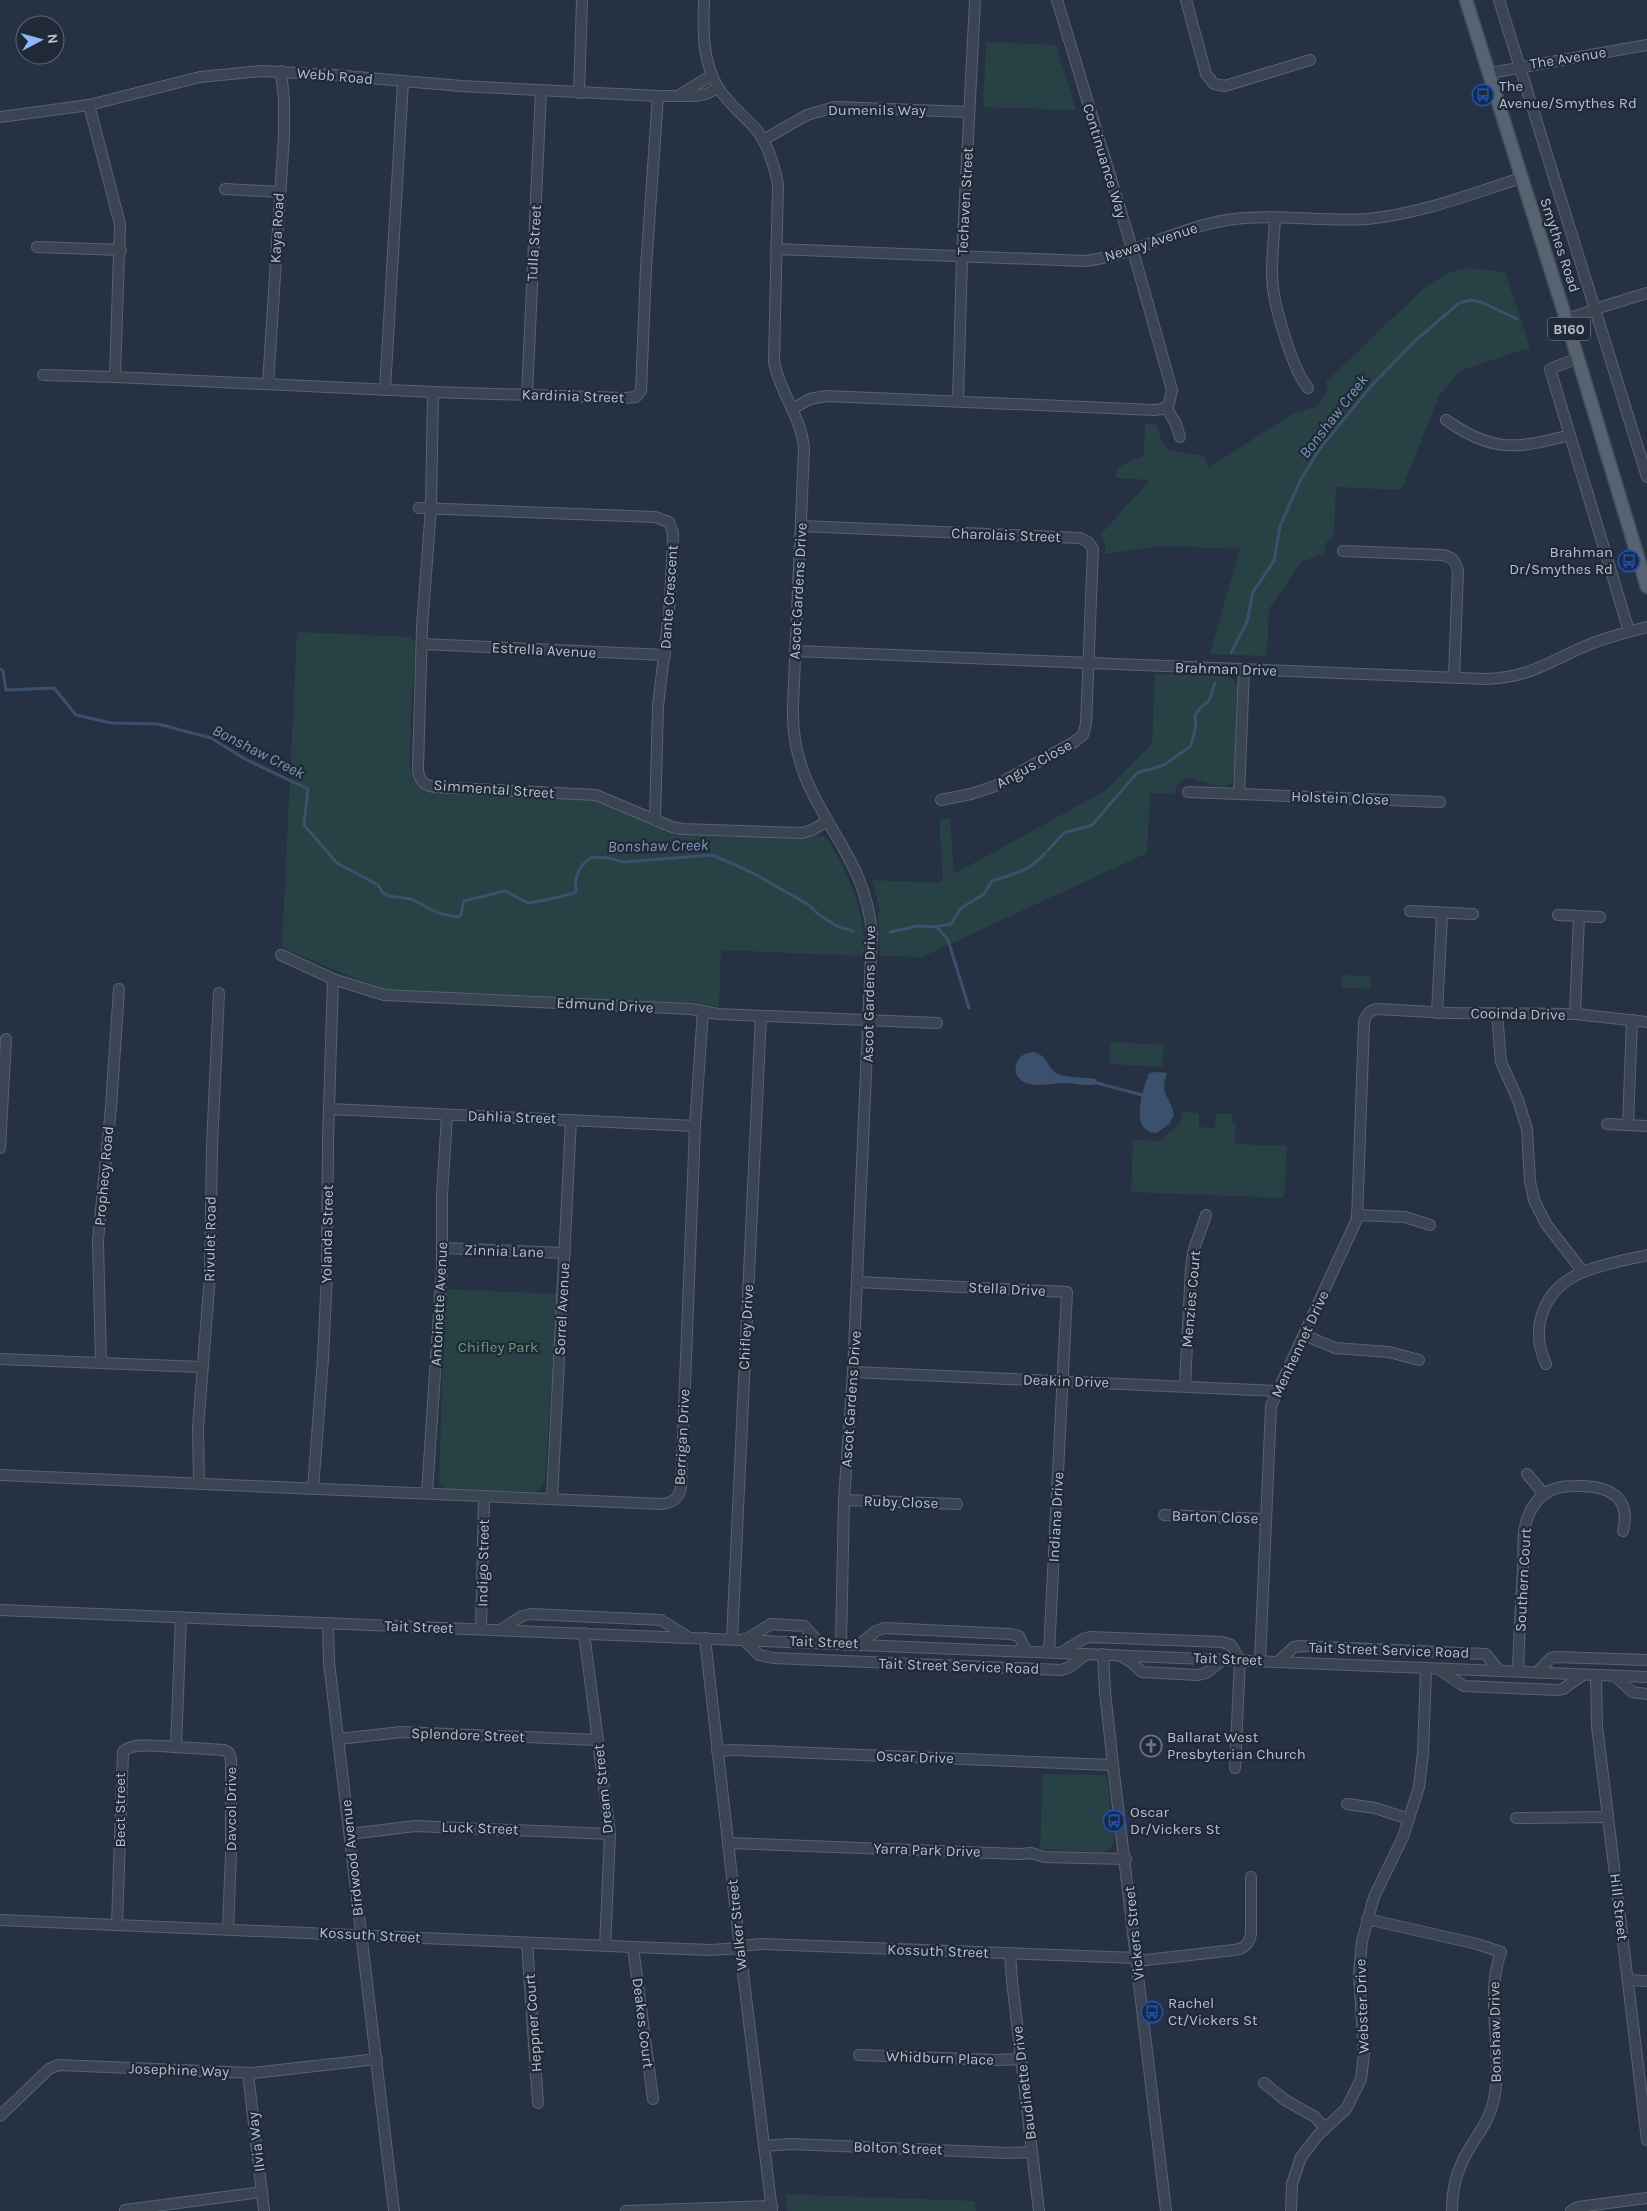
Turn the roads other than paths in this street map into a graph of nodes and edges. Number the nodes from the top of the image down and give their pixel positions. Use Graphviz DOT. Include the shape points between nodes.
graph roads {
  1 [pos="582,0"];
  2 [pos="704,0"];
  3 [pos="974,0"];
  4 [pos="1057,0"];
  5 [pos="1186,0"];
  6 [pos="1466,0"];
  7 [pos="1499,0"];
  8 [pos="1647,45"];
  9 [pos="1310,60"];
  10 [pos="1519,66"];
  11 [pos="281,71"];
  12 [pos="1490,72"];
  13 [pos="712,75"];
  14 [pos="403,82"];
  15 [pos="718,88"];
  16 [pos="541,91"];
  17 [pos="579,93"];
  18 [pos="658,96"];
  19 [pos="675,96"];
  20 [pos="88,105"];
  21 [pos="969,112"];
  22 [pos="0,117"];
  23 [pos="763,140"];
  24 [pos="1521,178"];
  25 [pos="225,189"];
  26 [pos="280,192"];
  27 [pos="1275,219"];
  28 [pos="37,246"];
  29 [pos="776,249"];
  30 [pos="121,250"];
  31 [pos="1133,250"];
  32 [pos="962,257"];
  33 [pos="1647,293"];
  34 [pos="1595,309"];
  35 [pos="1566,319"];
  36 [pos="1578,358"];
  37 [pos="43,375"];
  38 [pos="115,377"];
  39 [pos="268,384"];
  40 [pos="1308,388"];
  41 [pos="385,390"];
  42 [pos="433,392"];
  43 [pos="527,394"];
  44 [pos="958,401"];
  45 [pos="1166,407"];
  46 [pos="792,409"];
  47 [pos="1446,420"];
  48 [pos="1570,435"];
  49 [pos="1180,437"];
  50 [pos="1647,477"];
  51 [pos="419,508"];
  52 [pos="431,508"];
  53 [pos="801,526"];
  54 [pos="1343,551"];
  55 [pos="1647,587"];
  56 [pos="1647,627"];
  57 [pos="1629,632"];
  58 [pos="423,644"];
  59 [pos="795,651"];
  60 [pos="665,655"];
  61 [pos="1089,663"];
  62 [pos="1244,670"];
  63 [pos="1454,678"];
  64 [pos="1188,792"];
  65 [pos="1239,794"];
  66 [pos="941,800"];
  67 [pos="1440,802"];
  68 [pos="655,820"];
  69 [pos="828,821"];
  70 [pos="1410,912"];
  71 [pos="1442,914"];
  72 [pos="1473,914"];
  73 [pos="1558,915"];
  74 [pos="1579,917"];
  75 [pos="1600,917"];
  76 [pos="281,955"];
  77 [pos="333,979"];
  78 [pos="119,989"];
  79 [pos="219,993"];
  80 [pos="702,1011"];
  81 [pos="1437,1013"];
  82 [pos="1497,1013"];
  83 [pos="1575,1014"];
  84 [pos="761,1016"];
  85 [pos="1368,1017"];
  86 [pos="869,1020"];
  87 [pos="1632,1020"];
  88 [pos="1647,1022"];
  89 [pos="937,1023"];
  90 [pos="6,1039"];
  91 [pos="1,1104"];
  92 [pos="330,1109"];
  93 [pos="447,1115"];
  94 [pos="571,1120"];
  95 [pos="1607,1124"];
  96 [pos="1628,1124"];
  97 [pos="695,1126"];
  98 [pos="1647,1126"];
  99 [pos="0,1148"];
  100 [pos="1357,1214"];
  101 [pos="1206,1215"];
  102 [pos="1430,1225"];
  103 [pos="443,1248"];
  104 [pos="564,1253"];
  105 [pos="1647,1255"];
  106 [pos="1582,1272"];
  107 [pos="857,1282"];
  108 [pos="1304,1335"];
  109 [pos="0,1359"];
  110 [pos="1419,1360"];
  111 [pos="102,1362"];
  112 [pos="1546,1364"];
  113 [pos="201,1367"];
  114 [pos="853,1372"];
  115 [pos="1063,1382"];
  116 [pos="1185,1385"];
  117 [pos="1278,1391"];
  118 [pos="1527,1474"];
  119 [pos="0,1475"];
  120 [pos="199,1484"];
  121 [pos="313,1489"];
  122 [pos="427,1493"];
  123 [pos="1544,1494"];
  124 [pos="484,1497"];
  125 [pos="552,1499"];
  126 [pos="844,1500"];
  127 [pos="957,1504"];
  128 [pos="1164,1515"];
  129 [pos="1266,1518"];
  130 [pos="1623,1531"];
  131 [pos="0,1610"];
  132 [pos="181,1617"];
  133 [pos="328,1623"];
  134 [pos="481,1629"];
  135 [pos="501,1630"];
  136 [pos="584,1633"];
  137 [pos="688,1637"];
  138 [pos="705,1638"];
  139 [pos="732,1639"];
  140 [pos="745,1639"];
  141 [pos="819,1642"];
  142 [pos="840,1643"];
  143 [pos="860,1644"];
  144 [pos="1026,1651"];
  145 [pos="1050,1652"];
  146 [pos="1062,1653"];
  147 [pos="1086,1654"];
  148 [pos="1103,1654"];
  149 [pos="1117,1655"];
  150 [pos="1224,1659"];
  151 [pos="1240,1660"];
  152 [pos="1647,1660"];
  153 [pos="1260,1661"];
  154 [pos="1278,1662"];
  155 [pos="1426,1668"];
  156 [pos="1437,1668"];
  157 [pos="1499,1671"];
  158 [pos="1518,1671"];
  159 [pos="1537,1672"];
  160 [pos="1584,1674"];
  161 [pos="1596,1675"];
  162 [pos="1615,1676"];
  163 [pos="1647,1677"];
  164 [pos="1647,1694"];
  165 [pos="338,1739"];
  166 [pos="598,1740"];
  167 [pos="176,1747"];
  168 [pos="717,1751"];
  169 [pos="1113,1766"];
  170 [pos="1235,1768"];
  171 [pos="1347,1804"];
  172 [pos="1608,1817"];
  173 [pos="1516,1818"];
  174 [pos="1410,1819"];
  175 [pos="350,1834"];
  176 [pos="610,1834"];
  177 [pos="728,1844"];
  178 [pos="1126,1859"];
  179 [pos="1250,1877"];
  180 [pos="1367,1919"];
  181 [pos="0,1920"];
  182 [pos="117,1924"];
  183 [pos="228,1930"];
  184 [pos="360,1935"];
  185 [pos="528,1943"];
  186 [pos="605,1946"];
  187 [pos="633,1947"];
  188 [pos="740,1947"];
  189 [pos="1010,1954"];
  190 [pos="1137,1959"];
  191 [pos="1628,1980"];
  192 [pos="1647,1981"];
  193 [pos="859,2055"];
  194 [pos="377,2059"];
  195 [pos="1021,2059"];
  196 [pos="248,2073"];
  197 [pos="1264,2084"];
  198 [pos="652,2099"];
  199 [pos="538,2103"];
  200 [pos="0,2116"];
  201 [pos="1325,2128"];
  202 [pos="1647,2140"];
  203 [pos="764,2146"];
  204 [pos="1032,2152"];
  205 [pos="262,2192"];
  206 [pos="1647,2198"];
  207 [pos="772,2208"];
  208 [pos="124,2210"];
  209 [pos="264,2211"];
  210 [pos="394,2211"];
  211 [pos="626,2211"];
  212 [pos="1039,2211"];
  213 [pos="1166,2211"];
  214 [pos="1291,2211"];
  215 [pos="1452,2211"];
  216 [pos="1571,2211"];
  1 -- 17 [label="street"];
  2 -- 13 [label="street" via="704,48"];
  3 -- 21 [label="street, Techaven Street"];
  4 -- 31 [label="street, Continuance Way"];
  5 -- 9 [label="street" via="1206,74 1214,84 1225,86"];
  6 -- 12 [label="main road, Smythes Road / B160"];
  7 -- 10 [label="street"];
  8 -- 10 [label="street, The Avenue"];
  10 -- 12 [label="street, The Avenue"];
  10 -- 34 [label="street"];
  11 -- 14 [label="street, Webb Road"];
  11 -- 20 [label="street, Webb Road" via="200,78"];
  11 -- 26 [label="street, Kaya Road" via="284,109"];
  12 -- 24 [label="main road, Smythes Road / B160"];
  13 -- 15 [label="street"];
  13 -- 19 [label="street, Webb Road" via="689,91"];
  14 -- 16 [label="street, Webb Road"];
  14 -- 41 [label="street"];
  15 -- 19 [label="street, Webb Road" via="699,95"];
  15 -- 23 [label="street, Ascot Gardens Drive"];
  16 -- 17 [label="street, Webb Road"];
  16 -- 43 [label="street, Tulla Street"];
  17 -- 18 [label="street, Webb Road"];
  18 -- 19 [label="street, Webb Road"];
  18 -- 43 [label="street, Kardinia Street" via="641,391 636,397 625,398"];
  20 -- 22 [label="street, Webb Road"];
  20 -- 30 [label="street" via="120,224"];
  21 -- 23 [label="street, Dumenils Way" via="835,107 807,115"];
  21 -- 32 [label="street, Techaven Street"];
  23 -- 29 [label="street, Ascot Gardens Drive" via="778,184"];
  24 -- 27 [label="street, Neway Avenue" via="1418,210 1387,216 1355,220"];
  24 -- 35 [label="main road, Smythes Road / B160"];
  25 -- 26 [label="street"];
  26 -- 39 [label="street, Kaya Road"];
  27 -- 31 [label="street, Neway Avenue" via="1236,219 1201,225"];
  27 -- 40 [label="street" via="1273,289 1292,361"];
  28 -- 30 [label="street"];
  29 -- 32 [label="street, Neway Avenue"];
  29 -- 46 [label="street, Ascot Gardens Drive" via="774,362 780,385"];
  30 -- 38 [label="street"];
  31 -- 32 [label="street, Neway Avenue" via="1075,261"];
  31 -- 45 [label="street, Continuance Way" via="1172,390"];
  32 -- 44 [label="street, Techaven Street"];
  33 -- 34 [label="street"];
  34 -- 35 [label="street"];
  34 -- 50 [label="street"];
  35 -- 36 [label="main road, Smythes Road / B160"];
  36 -- 48 [label="street" via="1550,369"];
  36 -- 55 [label="main road, Smythes Road / B160"];
  37 -- 38 [label="street, Kardinia Street"];
  38 -- 39 [label="street, Kardinia Street"];
  39 -- 41 [label="street, Kardinia Street"];
  41 -- 42 [label="street, Kardinia Street"];
  42 -- 43 [label="street, Kardinia Street"];
  42 -- 52 [label="street, Simmental Street"];
  44 -- 45 [label="street" via="1156,410"];
  44 -- 46 [label="street" via="826,396 810,399"];
  45 -- 49 [label="street"];
  46 -- 53 [label="street, Ascot Gardens Drive" via="804,449"];
  47 -- 48 [label="street" via="1475,438 1502,445 1530,445"];
  48 -- 57 [label="street"];
  51 -- 52 [label="street"];
  52 -- 58 [label="street, Simmental Street" via="418,627"];
  52 -- 60 [label="street, Dante Crescent" via="666,520 673,537"];
  53 -- 59 [label="street, Ascot Gardens Drive"];
  53 -- 61 [label="street, Charolais Street" via="1082,538 1090,544 1094,554"];
  54 -- 63 [label="street" via="1442,555 1454,561 1458,571"];
  56 -- 57 [label="street, Brahman Drive"];
  57 -- 63 [label="street, Brahman Drive" via="1590,644 1527,673 1503,678"];
  58 -- 60 [label="street, Estrella Avenue"];
  58 -- 68 [label="street, Simmental Street" via="418,770 424,783 435,787 596,795"];
  59 -- 61 [label="street, Brahman Drive"];
  59 -- 69 [label="street, Ascot Gardens Drive" via="793,717 796,743 809,786"];
  60 -- 68 [label="street, Dante Crescent" via="656,748"];
  61 -- 62 [label="street, Brahman Drive"];
  61 -- 66 [label="street, Angus Close" via="1086,727 1078,740 987,789"];
  62 -- 63 [label="street, Brahman Drive"];
  62 -- 65 [label="street"];
  64 -- 65 [label="street, Holstein Close"];
  65 -- 67 [label="street, Holstein Close"];
  68 -- 69 [label="street, Simmental Street" via="682,829 802,833"];
  69 -- 86 [label="street, Ascot Gardens Drive" via="856,870 869,912 872,941"];
  70 -- 71 [label="street"];
  71 -- 72 [label="street"];
  71 -- 81 [label="street"];
  73 -- 74 [label="street"];
  74 -- 75 [label="street"];
  74 -- 83 [label="street"];
  76 -- 77 [label="street, Edmund Drive"];
  77 -- 80 [label="street, Edmund Drive" via="384,995"];
  77 -- 92 [label="street, Yolanda Street"];
  78 -- 111 [label="street, Prophecy Road" via="98,1241"];
  79 -- 113 [label="street, Rivulet Road" via="210,1275"];
  80 -- 84 [label="street, Edmund Drive"];
  80 -- 97 [label="street, Berrigan Drive"];
  81 -- 82 [label="street, Cooinda Drive"];
  81 -- 85 [label="street, Cooinda Drive" via="1377,1009"];
  82 -- 83 [label="street, Cooinda Drive"];
  82 -- 106 [label="street" via="1501,1062 1526,1128 1534,1200 1546,1224"];
  83 -- 87 [label="street, Cooinda Drive"];
  84 -- 86 [label="street, Edmund Drive"];
  84 -- 139 [label="street, Chifley Drive"];
  85 -- 100 [label="street, Menhennet Drive" via="1364,1034"];
  86 -- 89 [label="street, Edmund Drive"];
  86 -- 107 [label="street, Ascot Gardens Drive"];
  87 -- 88 [label="street, Cooinda Drive"];
  87 -- 96 [label="street"];
  90 -- 91 [label="street"];
  91 -- 99 [label="street"];
  92 -- 93 [label="street, Dahlia Street"];
  92 -- 121 [label="street, Yolanda Street" via="327,1284"];
  93 -- 94 [label="street, Dahlia Street"];
  93 -- 103 [label="street, Antoinette Avenue" via="442,1196"];
  94 -- 97 [label="street, Dahlia Street"];
  94 -- 104 [label="street, Sorrel Avenue"];
  95 -- 96 [label="street"];
  96 -- 98 [label="street"];
  97 -- 125 [label="street, Berrigan Drive" via="680,1492 673,1501 665,1504"];
  100 -- 102 [label="street" via="1405,1217"];
  100 -- 108 [label="street, Menhennet Drive" via="1355,1227"];
  101 -- 116 [label="street, Menzies Court" via="1191,1267"];
  103 -- 104 [label="street, Zinnia Lane"];
  103 -- 122 [label="street, Antoinette Avenue"];
  104 -- 125 [label="street, Sorrel Avenue"];
  105 -- 106 [label="street"];
  106 -- 112 [label="street" via="1558,1288 1542,1311 1538,1337"];
  107 -- 114 [label="street, Ascot Gardens Drive"];
  107 -- 115 [label="street, Stella Drive" via="1066,1292"];
  108 -- 110 [label="street" via="1335,1348 1389,1352"];
  108 -- 117 [label="street, Menhennet Drive"];
  109 -- 111 [label="street"];
  111 -- 113 [label="street"];
  113 -- 120 [label="street, Rivulet Road"];
  114 -- 115 [label="street, Deakin Drive"];
  114 -- 126 [label="street, Ascot Gardens Drive"];
  115 -- 116 [label="street, Deakin Drive"];
  115 -- 145 [label="street, Indiana Drive"];
  116 -- 117 [label="street, Deakin Drive"];
  117 -- 129 [label="street, Menhennet Drive" via="1271,1410"];
  118 -- 123 [label="street"];
  119 -- 120 [label="street, Berrigan Drive"];
  120 -- 121 [label="street, Berrigan Drive"];
  121 -- 122 [label="street, Berrigan Drive"];
  122 -- 124 [label="street, Berrigan Drive"];
  123 -- 130 [label="street" via="1565,1486 1606,1489 1622,1506 1625,1518"];
  123 -- 158 [label="street, Southern Court" via="1530,1511 1525,1528"];
  124 -- 125 [label="street, Berrigan Drive"];
  124 -- 134 [label="street, Indigo Street"];
  126 -- 127 [label="street, Ruby Close"];
  126 -- 142 [label="street, Ascot Gardens Drive"];
  128 -- 129 [label="street, Barton Close"];
  129 -- 153 [label="street, Menhennet Drive"];
  131 -- 132 [label="street, Tait Street"];
  132 -- 133 [label="street, Tait Street"];
  132 -- 167 [label="street"];
  133 -- 134 [label="street, Tait Street"];
  133 -- 165 [label="street, Birdwood Avenue"];
  134 -- 135 [label="street, Tait Street"];
  135 -- 136 [label="street, Tait Street"];
  135 -- 137 [label="street" via="524,1615 570,1616 660,1620"];
  136 -- 137 [label="street, Tait Street"];
  136 -- 166 [label="street, Dream Street"];
  137 -- 138 [label="street, Tait Street"];
  138 -- 139 [label="street, Tait Street"];
  138 -- 168 [label="street, Walker Street"];
  139 -- 140 [label="street, Tait Street"];
  140 -- 141 [label="street, Tait Street"];
  140 -- 141 [label="street" via="775,1624 804,1626"];
  140 -- 147 [label="street, Tait Street Service Road" via="762,1656 802,1660 1062,1670"];
  141 -- 142 [label="street, Tait Street"];
  142 -- 143 [label="street, Tait Street"];
  143 -- 144 [label="street, Tait Street"];
  143 -- 144 [label="street, Tait Street Service Road" via="883,1628 981,1632 1015,1634"];
  144 -- 145 [label="street, Tait Street"];
  145 -- 146 [label="street, Tait Street"];
  146 -- 147 [label="street, Tait Street"];
  146 -- 151 [label="street" via="1084,1638 1092,1637 1225,1642 1232,1646"];
  147 -- 148 [label="street, Tait Street"];
  148 -- 149 [label="street, Tait Street"];
  148 -- 169 [label="street, Vickers Street"];
  149 -- 150 [label="street, Tait Street"];
  149 -- 150 [label="street" via="1129,1660 1142,1672 1198,1675 1205,1674"];
  150 -- 151 [label="street, Tait Street"];
  151 -- 153 [label="street, Tait Street"];
  151 -- 170 [label="street"];
  152 -- 159 [label="street" via="1555,1657"];
  153 -- 154 [label="street, Tait Street"];
  154 -- 155 [label="street, Tait Street"];
  154 -- 157 [label="street, Tait Street Service Road" via="1294,1647 1301,1646 1486,1654"];
  155 -- 156 [label="street, Tait Street"];
  155 -- 174 [label="street, Webster Drive" via="1422,1763"];
  156 -- 157 [label="street, Tait Street"];
  156 -- 160 [label="street" via="1466,1686 1560,1690"];
  157 -- 158 [label="street, Tait Street"];
  158 -- 159 [label="street, Tait Street"];
  159 -- 160 [label="street, Tait Street"];
  160 -- 161 [label="street, Tait Street"];
  161 -- 162 [label="street, Tait Street"];
  161 -- 172 [label="street, Hill Street" via="1597,1726"];
  162 -- 163 [label="street, Tait Street"];
  162 -- 164 [label="street" via="1632,1692"];
  165 -- 166 [label="street, Splendore Street" via="401,1732"];
  165 -- 175 [label="street, Birdwood Avenue"];
  166 -- 176 [label="street, Dream Street"];
  167 -- 182 [label="street, Bect Street" via="134,1746 122,1752"];
  167 -- 183 [label="street, Davcol Drive" via="224,1750 231,1756"];
  168 -- 169 [label="street, Oscar Drive"];
  168 -- 177 [label="street, Walker Street"];
  169 -- 178 [label="street, Vickers Street"];
  171 -- 174 [label="street" via="1375,1808"];
  172 -- 173 [label="street"];
  172 -- 191 [label="street, Hill Street"];
  174 -- 180 [label="street, Webster Drive" via="1376,1891"];
  175 -- 176 [label="street, Luck Street" via="415,1826"];
  175 -- 184 [label="street, Birdwood Avenue"];
  176 -- 186 [label="street, Dream Street"];
  177 -- 178 [label="street, Yarra Park Drive"];
  177 -- 188 [label="street, Walker Street"];
  178 -- 190 [label="street, Vickers Street"];
  179 -- 190 [label="street, Kossuth Street" via="1251,1934 1244,1947"];
  180 -- 201 [label="street, Webster Drive" via="1359,1965 1364,2054 1362,2074 1350,2103"];
  180 -- 215 [label="street, Bonshaw Drive" via="1501,1952 1495,1975 1496,2092 1486,2125 1457,2173"];
  181 -- 182 [label="street, Kossuth Street"];
  182 -- 183 [label="street, Kossuth Street"];
  183 -- 184 [label="street, Kossuth Street"];
  184 -- 185 [label="street, Kossuth Street"];
  184 -- 194 [label="street, Birdwood Avenue"];
  185 -- 186 [label="street, Kossuth Street"];
  185 -- 199 [label="street, Heppner Court"];
  186 -- 187 [label="street, Kossuth Street"];
  187 -- 188 [label="street, Kossuth Street" via="711,1950"];
  187 -- 198 [label="street, Deakes Court"];
  188 -- 189 [label="street, Kossuth Street" via="761,1944"];
  188 -- 203 [label="street, Walker Street"];
  189 -- 190 [label="street, Kossuth Street"];
  189 -- 195 [label="street, Baudinette Drive"];
  190 -- 213 [label="street, Vickers Street"];
  191 -- 192 [label="street"];
  191 -- 202 [label="street, Hill Street"];
  193 -- 195 [label="street, Whidburn Place"];
  194 -- 196 [label="street, Josephine Way"];
  194 -- 210 [label="street, Birdwood Avenue"];
  195 -- 204 [label="street, Baudinette Drive"];
  196 -- 200 [label="street, Josephine Way" via="58,2065 48,2069"];
  196 -- 205 [label="street, Ilvia Way"];
  197 -- 201 [label="street"];
  201 -- 214 [label="street, Webster Drive" via="1308,2147 1297,2167 1292,2184"];
  203 -- 204 [label="street, Bolton Street" via="791,2144"];
  203 -- 207 [label="street, Walker Street"];
  204 -- 212 [label="street, Baudinette Drive"];
  205 -- 208 [label="street"];
  205 -- 209 [label="street, Ilvia Way"];
  206 -- 216 [label="street" via="1578,2207"];
  207 -- 211 [label="street"];
}
